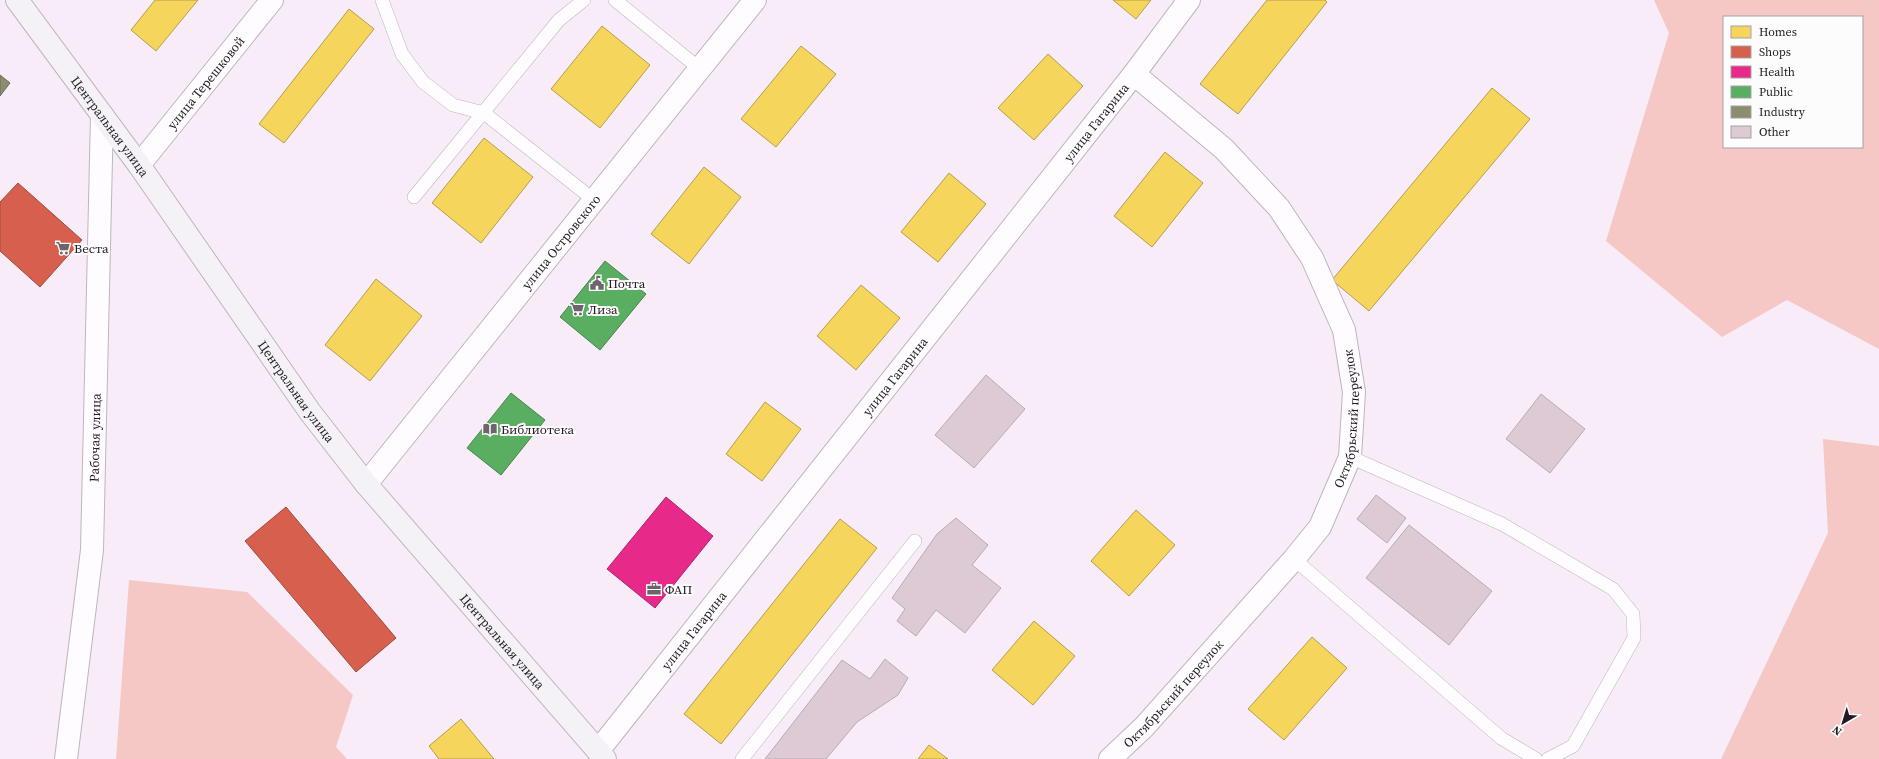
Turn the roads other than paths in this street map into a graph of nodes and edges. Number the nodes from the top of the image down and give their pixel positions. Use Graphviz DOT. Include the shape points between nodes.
graph roads {
  1 [pos="17,0"];
  2 [pos="272,0"];
  3 [pos="382,0"];
  4 [pos="584,0"];
  5 [pos="615,0"];
  6 [pos="755,0"];
  7 [pos="1189,0"];
  8 [pos="700,69"];
  9 [pos="1134,74"];
  10 [pos="484,113"];
  11 [pos="102,115"];
  12 [pos="139,165"];
  13 [pos="414,197"];
  14 [pos="594,200"];
  15 [pos="1350,457"];
  16 [pos="366,484"];
  17 [pos="915,541"];
  18 [pos="1294,559"];
  19 [pos="601,755"];
  20 [pos="66,759"];
  21 [pos="742,759"];
  22 [pos="1110,759"];
  23 [pos="1536,759"];
  24 [pos="1548,759"];
  1 -- 11 [label="street, Центральная улица"];
  2 -- 12 [label="street, улица Терешковой"];
  3 -- 10 [label="lane" via="402,54 423,82 453,105"];
  4 -- 10 [label="lane" via="559,20"];
  5 -- 8 [label="lane"];
  6 -- 8 [label="street, улица Островского"];
  7 -- 9 [label="street, улица Гагарина"];
  8 -- 14 [label="street, улица Островского"];
  9 -- 15 [label="street, Октябрьский переулок" via="1224,149 1279,208 1312,258 1344,330 1354,392"];
  9 -- 19 [label="street, улица Гагарина"];
  10 -- 13 [label="lane"];
  10 -- 14 [label="lane"];
  11 -- 12 [label="street, Центральная улица"];
  11 -- 20 [label="street, Рабочая улица" via="92,550"];
  12 -- 16 [label="street, Центральная улица" via="310,412"];
  14 -- 16 [label="street, улица Островского"];
  15 -- 18 [label="street, Октябрьский переулок" via="1320,527"];
  15 -- 24 [label="lane" via="1502,524 1613,589 1633,614 1634,638 1573,746"];
  16 -- 19 [label="street, Центральная улица"];
  17 -- 21 [label="lane"];
  18 -- 22 [label="street, Октябрьский переулок" via="1144,727"];
  18 -- 23 [label="lane" via="1501,738"];
}
